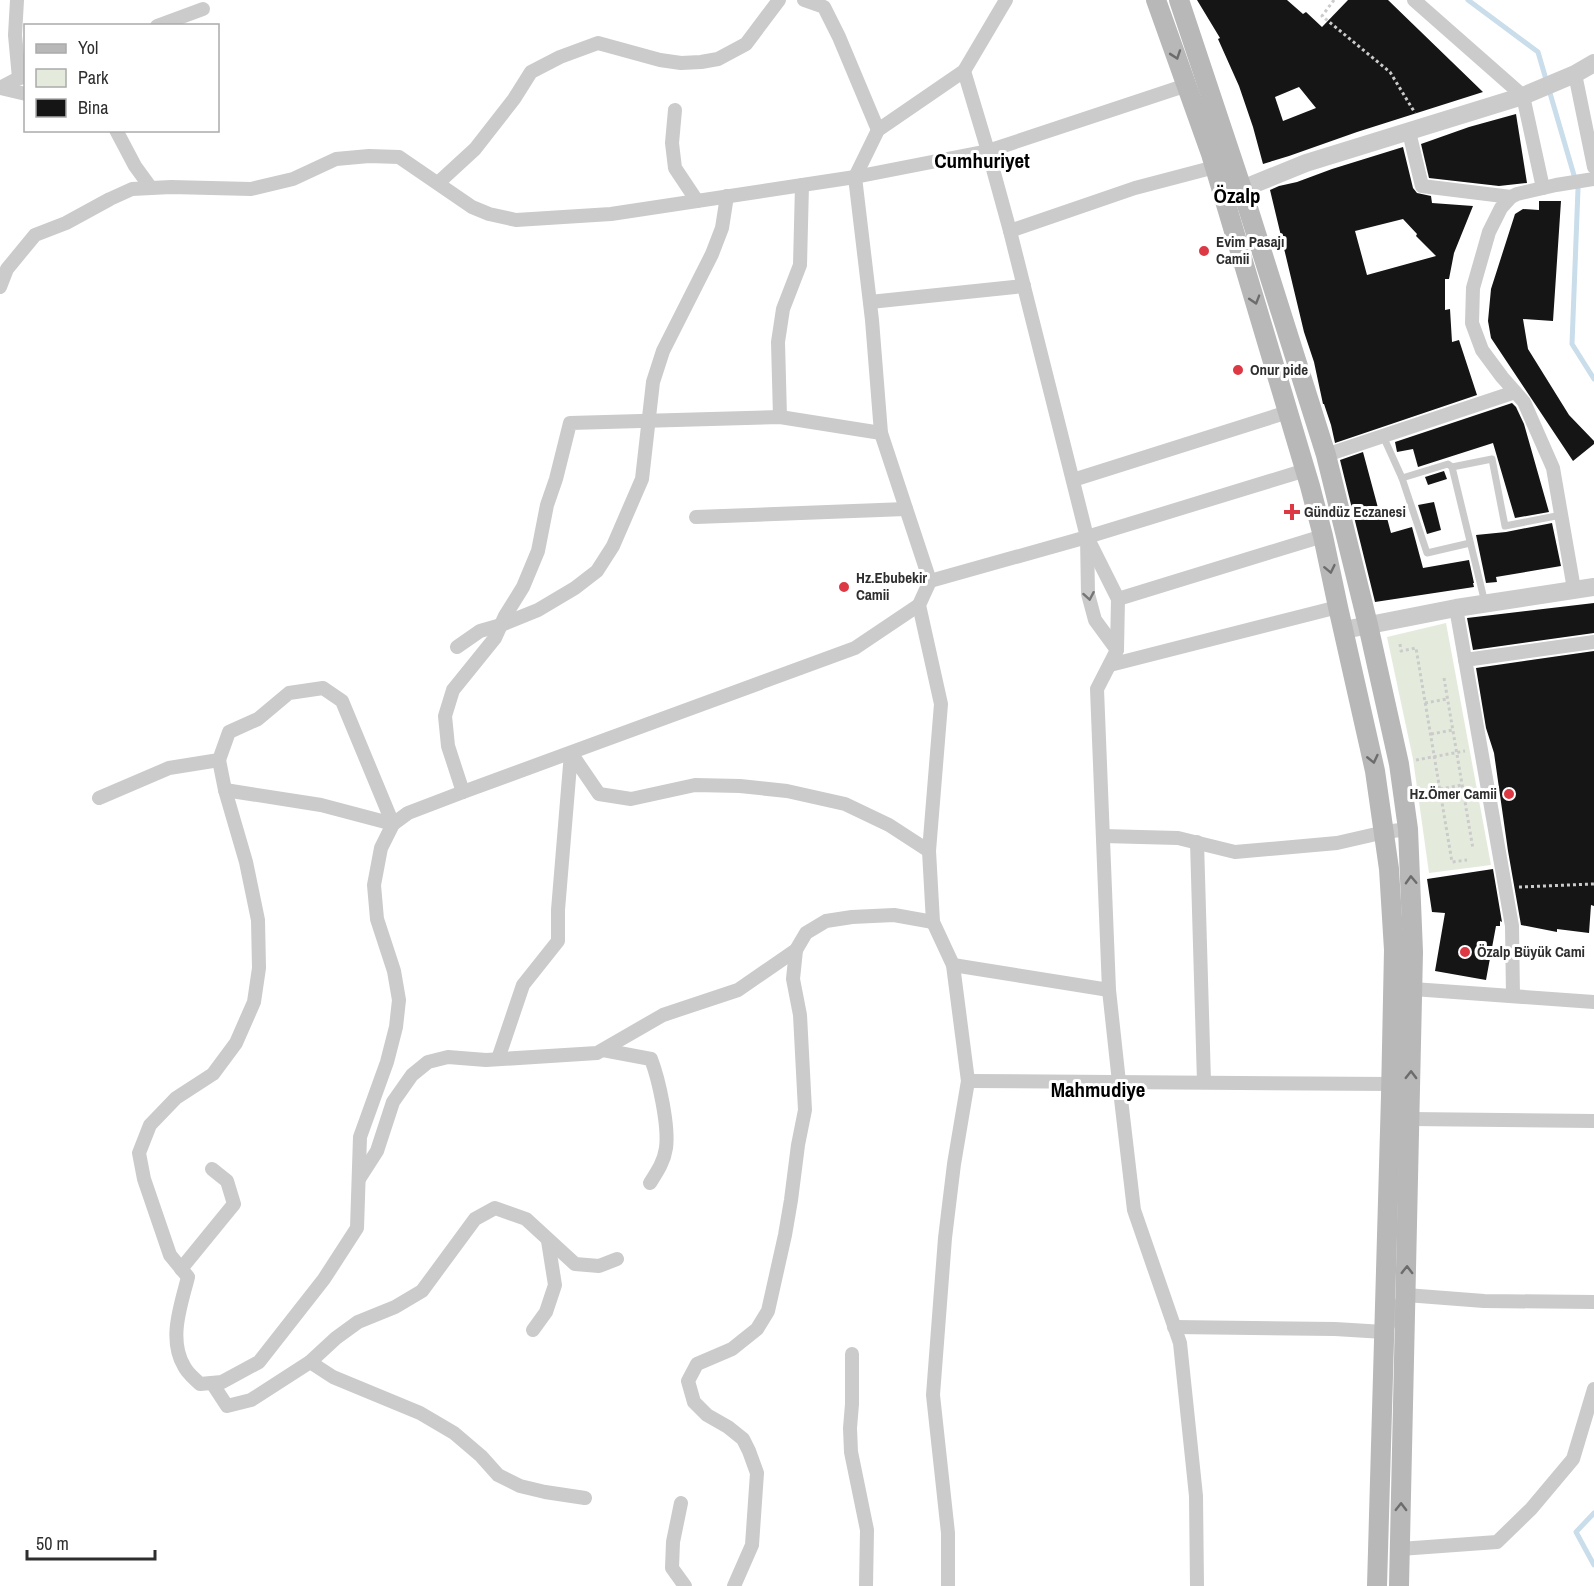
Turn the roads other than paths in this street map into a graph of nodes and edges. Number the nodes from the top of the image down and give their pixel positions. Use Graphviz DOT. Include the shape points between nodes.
graph roads {
  1 [pos="17,0"];
  2 [pos="779,0"];
  3 [pos="804,0"];
  4 [pos="1006,0"];
  5 [pos="1156,0"];
  6 [pos="1179,0"];
  7 [pos="1414,0"];
  8 [pos="203,9"];
  9 [pos="162,24"];
  10 [pos="1594,63"];
  11 [pos="964,71"];
  12 [pos="1575,74"];
  13 [pos="22,77"];
  14 [pos="1187,85"];
  15 [pos="1,88"];
  16 [pos="24,94"];
  17 [pos="1523,96"];
  18 [pos="675,110"];
  19 [pos="1416,129"];
  20 [pos="878,130"];
  21 [pos="117,132"];
  22 [pos="1592,145"];
  23 [pos="988,151"];
  24 [pos="1215,167"];
  25 [pos="1594,167"];
  26 [pos="855,177"];
  27 [pos="1594,179"];
  28 [pos="438,183"];
  29 [pos="802,185"];
  30 [pos="151,188"];
  31 [pos="1543,188"];
  32 [pos="1233,191"];
  33 [pos="727,196"];
  34 [pos="1511,197"];
  35 [pos="697,201"];
  36 [pos="1010,231"];
  37 [pos="0,286"];
  38 [pos="1024,286"];
  39 [pos="870,302"];
  40 [pos="1515,392"];
  41 [pos="1288,412"];
  42 [pos="780,417"];
  43 [pos="648,421"];
  44 [pos="881,434"];
  45 [pos="1383,436"];
  46 [pos="1326,455"];
  47 [pos="1452,467"];
  48 [pos="1306,470"];
  49 [pos="1402,478"];
  50 [pos="1073,480"];
  51 [pos="906,509"];
  52 [pos="1561,515"];
  53 [pos="696,517"];
  54 [pos="1323,536"];
  55 [pos="1087,537"];
  56 [pos="1470,543"];
  57 [pos="930,581"];
  58 [pos="1594,587"];
  59 [pos="1574,589"];
  60 [pos="1119,599"];
  61 [pos="1485,603"];
  62 [pos="919,605"];
  63 [pos="1338,607"];
  64 [pos="1456,608"];
  65 [pos="501,625"];
  66 [pos="1368,625"];
  67 [pos="1344,630"];
  68 [pos="1594,642"];
  69 [pos="457,647"];
  70 [pos="1118,651"];
  71 [pos="1465,660"];
  72 [pos="1110,665"];
  73 [pos="571,753"];
  74 [pos="219,760"];
  75 [pos="225,790"];
  76 [pos="463,792"];
  77 [pos="99,798"];
  78 [pos="393,824"];
  79 [pos="1408,829"];
  80 [pos="1385,832"];
  81 [pos="1103,836"];
  82 [pos="1197,842"];
  83 [pos="929,851"];
  84 [pos="933,922"];
  85 [pos="796,950"];
  86 [pos="953,965"];
  87 [pos="1413,989"];
  88 [pos="1109,990"];
  89 [pos="1513,996"];
  90 [pos="1594,1002"];
  91 [pos="603,1050"];
  92 [pos="498,1059"];
  93 [pos="968,1081"];
  94 [pos="1119,1082"];
  95 [pos="1204,1083"];
  96 [pos="1391,1084"];
  97 [pos="1410,1119"];
  98 [pos="1594,1121"];
  99 [pos="212,1169"];
  100 [pos="358,1180"];
  101 [pos="650,1183"];
  102 [pos="548,1241"];
  103 [pos="617,1258"];
  104 [pos="182,1269"];
  105 [pos="1406,1295"];
  106 [pos="1594,1302"];
  107 [pos="1174,1327"];
  108 [pos="533,1330"];
  109 [pos="1384,1332"];
  110 [pos="852,1354"];
  111 [pos="310,1362"];
  112 [pos="212,1383"];
  113 [pos="1594,1389"];
  114 [pos="585,1498"];
  115 [pos="681,1503"];
  116 [pos="1400,1550"];
  117 [pos="685,1586"];
  118 [pos="734,1586"];
  119 [pos="866,1586"];
  120 [pos="948,1586"];
  121 [pos="1197,1586"];
  122 [pos="1377,1586"];
  123 [pos="1399,1586"];
  1 -- 13 [label="street" via="15,35"];
  2 -- 28 [label="street" via="746,44 718,59 681,63 598,43 531,72 475,149"];
  3 -- 20 [label="street" via="824,7"];
  4 -- 11 [label="street"];
  5 -- 14 [label="main road, one-way"];
  6 -- 32 [label="main road"];
  7 -- 17 [label="street"];
  8 -- 9 [label="street"];
  10 -- 12 [label="street"];
  11 -- 20 [label="street"];
  11 -- 23 [label="street"];
  12 -- 17 [label="street"];
  12 -- 22 [label="street"];
  13 -- 15 [label="street"];
  14 -- 23 [label="street"];
  14 -- 24 [label="main road"];
  15 -- 16 [label="street"];
  17 -- 19 [label="street"];
  17 -- 31 [label="street"];
  18 -- 35 [label="street" via="675,168"];
  19 -- 32 [label="street" via="1306,163"];
  19 -- 34 [label="street" via="1422,186"];
  20 -- 26 [label="street"];
  21 -- 30 [label="street"];
  22 -- 25 [label="street"];
  23 -- 26 [label="street"];
  23 -- 36 [label="street"];
  24 -- 32 [label="main road"];
  24 -- 36 [label="street" via="1135,188"];
  26 -- 29 [label="street"];
  26 -- 39 [label="street"];
  27 -- 31 [label="street"];
  28 -- 30 [label="street" via="399,157 369,156 336,159 293,179 251,189"];
  28 -- 35 [label="street" via="472,207 516,220 611,214"];
  29 -- 33 [label="street"];
  29 -- 42 [label="street" via="800,265 783,309 778,342"];
  30 -- 37 [label="street" via="132,189 35,235 7,269"];
  31 -- 34 [label="street"];
  32 -- 41 [label="main road, one-way"];
  32 -- 46 [label="main road"];
  33 -- 35 [label="street"];
  33 -- 43 [label="street" via="722,228 712,254 663,351 653,382"];
  34 -- 40 [label="street" via="1489,232 1473,288 1473,323 1482,350"];
  36 -- 38 [label="street"];
  38 -- 39 [label="street"];
  38 -- 50 [label="street"];
  39 -- 44 [label="street"];
  40 -- 45 [label="street"];
  40 -- 52 [label="street" via="1524,402 1553,468"];
  41 -- 48 [label="main road"];
  41 -- 50 [label="street"];
  42 -- 43 [label="street"];
  42 -- 44 [label="street"];
  43 -- 65 [label="street" via="642,479 597,571 547,604"];
  43 -- 65 [label="street" via="570,423 538,551"];
  44 -- 51 [label="street"];
  45 -- 46 [label="street"];
  45 -- 49 [label="lane"];
  46 -- 66 [label="main road"];
  47 -- 49 [label="lane" via="1448,464"];
  47 -- 52 [label="lane" via="1492,459 1505,526"];
  47 -- 56 [label="lane"];
  48 -- 54 [label="main road"];
  48 -- 55 [label="street"];
  49 -- 56 [label="lane" via="1427,553"];
  50 -- 55 [label="street"];
  51 -- 53 [label="street"];
  51 -- 57 [label="street"];
  52 -- 59 [label="street"];
  54 -- 60 [label="street"];
  54 -- 63 [label="main road, one-way"];
  55 -- 57 [label="street"];
  55 -- 60 [label="street"];
  55 -- 70 [label="street, one-way" via="1088,594 1095,620"];
  56 -- 61 [label="lane"];
  57 -- 62 [label="street"];
  58 -- 59 [label="street"];
  59 -- 61 [label="street"];
  60 -- 70 [label="street"];
  61 -- 64 [label="street"];
  62 -- 73 [label="street" via="855,648"];
  62 -- 83 [label="street" via="941,704"];
  63 -- 67 [label="main road"];
  63 -- 72 [label="street"];
  64 -- 66 [label="street"];
  64 -- 71 [label="street"];
  65 -- 69 [label="street" via="480,631"];
  65 -- 76 [label="street" via="453,690 446,716 448,746"];
  66 -- 67 [label="street"];
  66 -- 79 [label="main road" via="1399,764"];
  67 -- 80 [label="main road, one-way"];
  68 -- 71 [label="street"];
  70 -- 72 [label="street"];
  71 -- 89 [label="street" via="1512,926"];
  72 -- 81 [label="street" via="1097,689"];
  73 -- 76 [label="street"];
  73 -- 83 [label="street" via="599,794 631,799 694,785 787,791 845,804 889,825"];
  73 -- 92 [label="street" via="558,941 523,984"];
  74 -- 75 [label="street"];
  74 -- 77 [label="street" via="169,768"];
  74 -- 78 [label="street" via="229,732 258,719 289,693 323,688 342,701"];
  75 -- 78 [label="street" via="321,805"];
  75 -- 104 [label="street" via="258,920 254,1002 236,1043 213,1074 176,1098 150,1125 139,1153 170,1255"];
  76 -- 78 [label="street" via="408,813"];
  78 -- 100 [label="street" via="381,848 374,885 377,919 399,1000 387,1062 360,1137"];
  79 -- 80 [label="street"];
  87 -- 79 [label="main road, one-way"];
  80 -- 82 [label="street" via="1337,843 1235,852"];
  80 -- 96 [label="main road" via="1394,950"];
  81 -- 82 [label="street"];
  81 -- 88 [label="street"];
  82 -- 95 [label="street"];
  83 -- 84 [label="street"];
  84 -- 85 [label="street" via="894,915 826,921 806,933"];
  84 -- 86 [label="street"];
  85 -- 91 [label="street" via="738,990 663,1015"];
  85 -- 118 [label="street" via="793,979 800,1015 805,1110 768,1311 757,1329 732,1350 697,1364 687,1381 694,1402 743,1439 757,1473 752,1545"];
  86 -- 88 [label="street"];
  86 -- 93 [label="street"];
  87 -- 89 [label="street"];
  97 -- 87 [label="main road, one-way"];
  88 -- 94 [label="street"];
  89 -- 90 [label="street"];
  91 -- 92 [label="street"];
  91 -- 101 [label="street" via="651,1059 657,1074 666,1147 661,1167"];
  92 -- 100 [label="street" via="448,1057 428,1062 412,1074 393,1102 377,1151"];
  93 -- 94 [label="street"];
  93 -- 120 [label="street" via="945,1238 933,1395 948,1533"];
  94 -- 95 [label="street"];
  94 -- 107 [label="street" via="1134,1210"];
  95 -- 96 [label="street"];
  96 -- 109 [label="main road"];
  97 -- 98 [label="street"];
  105 -- 97 [label="main road, one-way"];
  99 -- 104 [label="street" via="226,1181 234,1204"];
  100 -- 112 [label="street" via="357,1228 324,1279 259,1362 222,1382"];
  102 -- 103 [label="street" via="575,1264 599,1266"];
  102 -- 108 [label="street" via="555,1285 546,1312"];
  102 -- 111 [label="street" via="526,1219 495,1208 475,1219 422,1291 358,1322"];
  104 -- 112 [label="street" via="188,1277 178,1316 177,1347 184,1367 200,1384"];
  105 -- 106 [label="street" via="1484,1301"];
  105 -- 109 [label="street"];
  116 -- 105 [label="main road, one-way"];
  107 -- 109 [label="street"];
  107 -- 121 [label="street" via="1180,1343 1196,1496"];
  109 -- 122 [label="main road"];
  110 -- 119 [label="street" via="851,1452 867,1530"];
  111 -- 112 [label="street" via="251,1400 227,1406"];
  111 -- 114 [label="street" via="333,1377 420,1413 454,1433 498,1474 520,1486"];
  113 -- 116 [label="street" via="1573,1459 1497,1542"];
  115 -- 117 [label="street" via="672,1568"];
  116 -- 123 [label="main road"];
}
